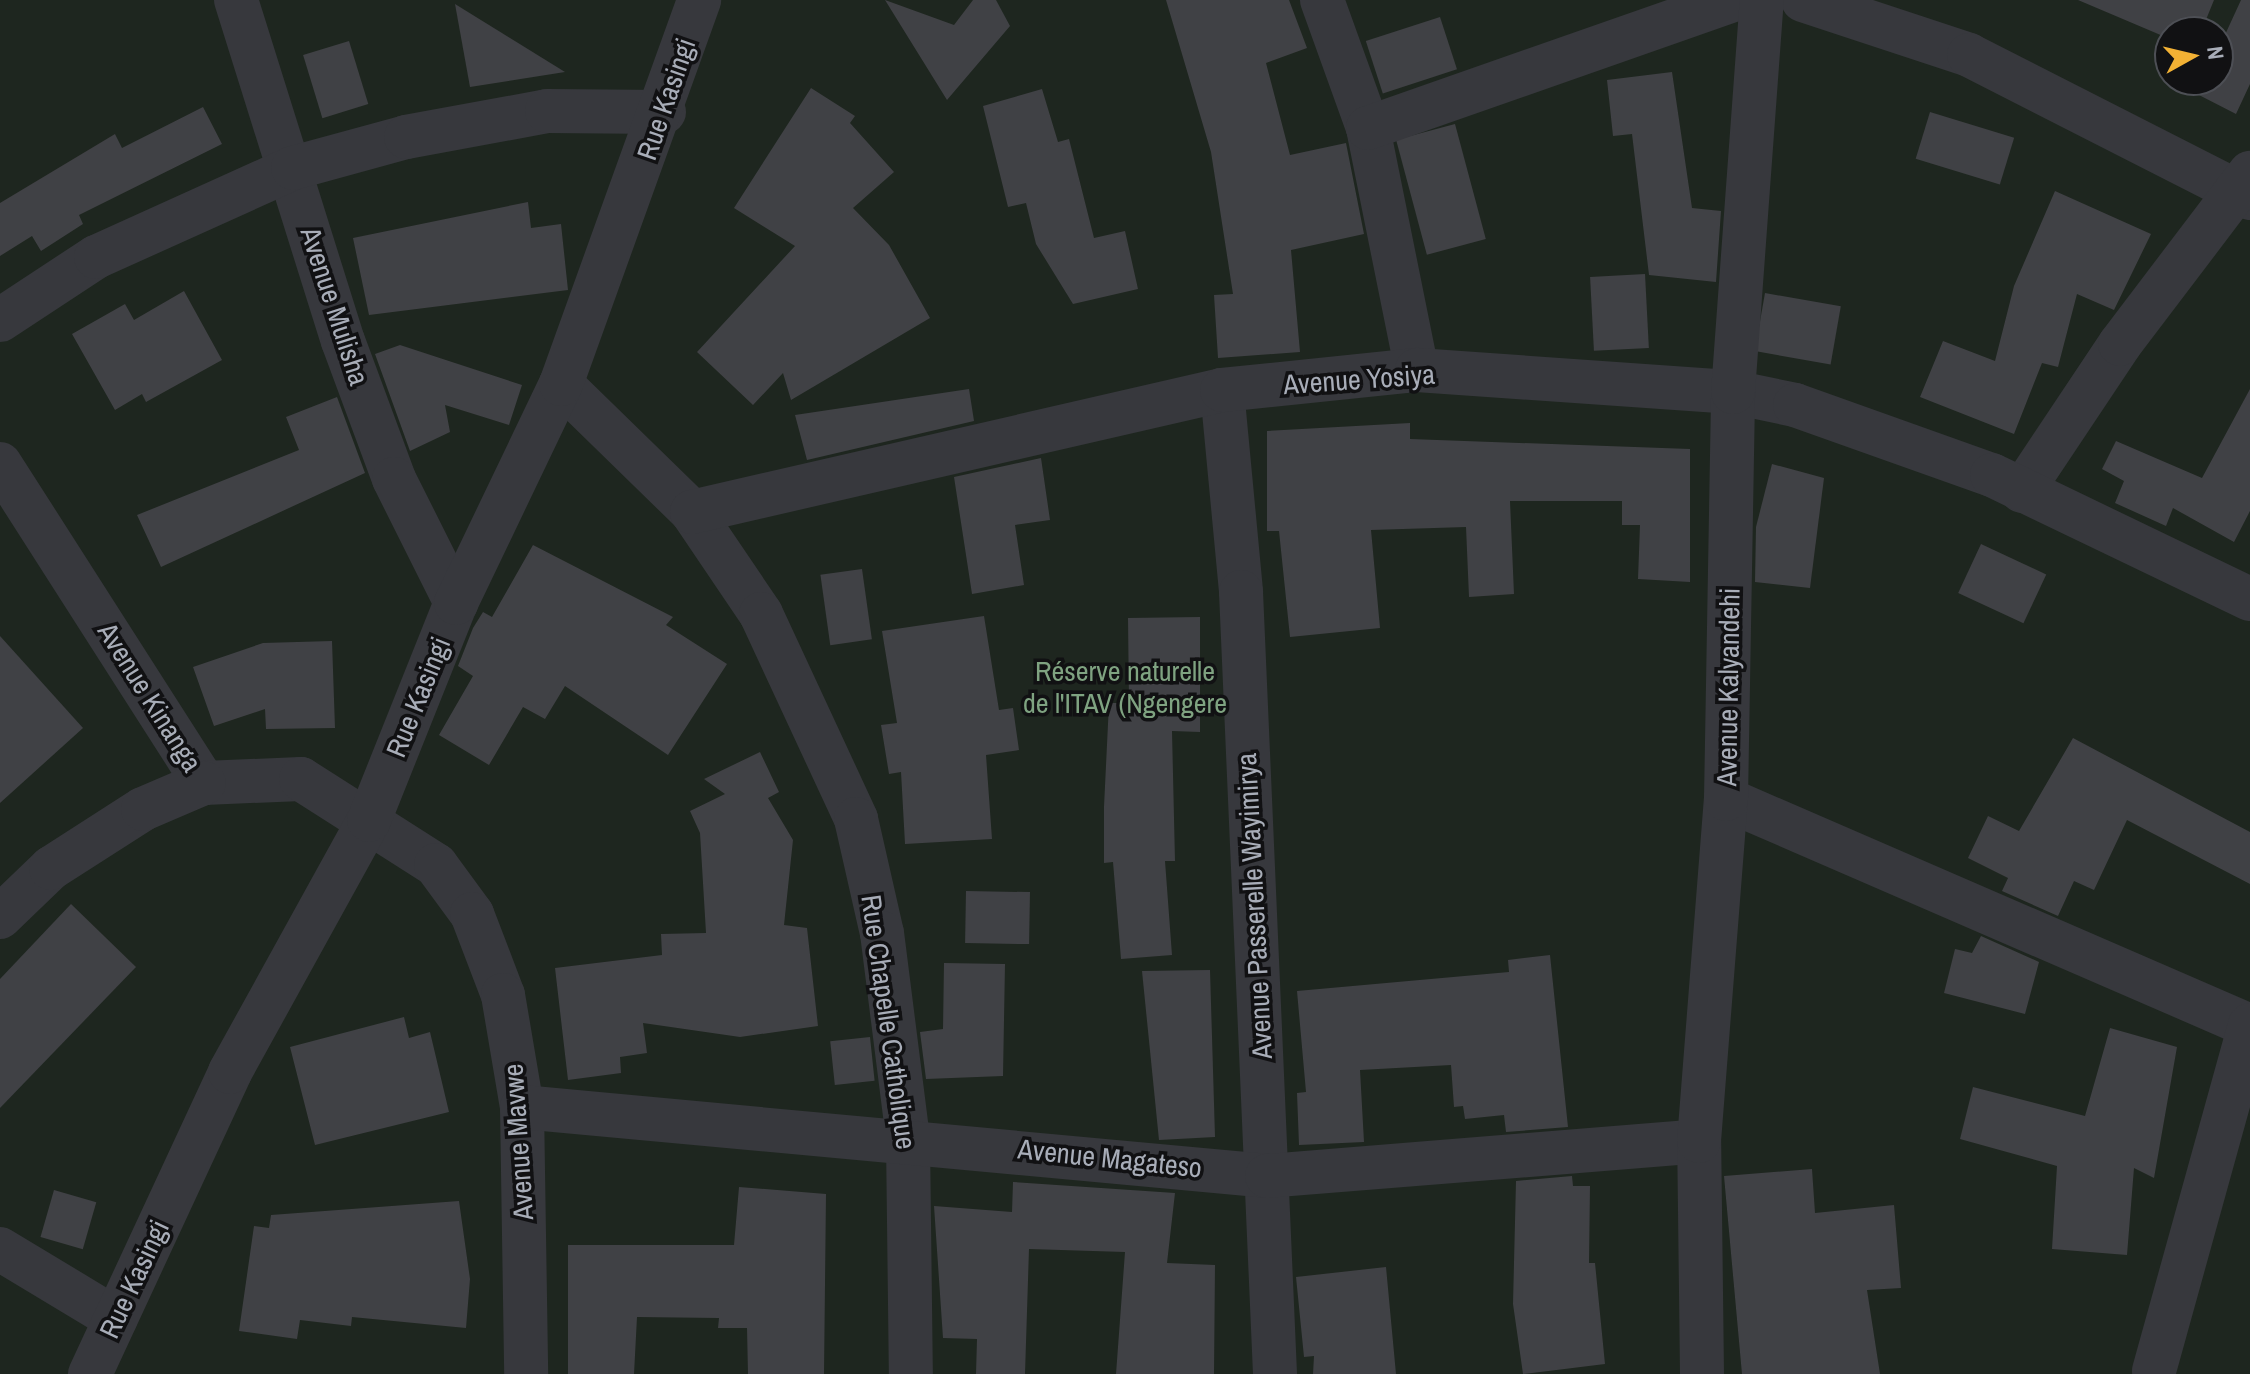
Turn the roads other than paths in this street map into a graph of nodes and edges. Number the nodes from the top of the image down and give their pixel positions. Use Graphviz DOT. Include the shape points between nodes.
graph roads {
  1 [pos="236,0"];
  2 [pos="699,0"];
  3 [pos="1322,0"];
  4 [pos="1733,0"];
  5 [pos="1762,0"];
  6 [pos="1803,0"];
  7 [pos="664,112"];
  8 [pos="1368,128"];
  9 [pos="293,168"];
  10 [pos="2246,188"];
  11 [pos="0,320"];
  12 [pos="1417,370"];
  13 [pos="561,384"];
  14 [pos="1222,390"];
  15 [pos="1733,392"];
  16 [pos="0,464"];
  17 [pos="2022,491"];
  18 [pos="692,512"];
  19 [pos="2250,599"];
  20 [pos="456,603"];
  21 [pos="204,783"];
  22 [pos="1726,799"];
  23 [pos="369,820"];
  24 [pos="0,917"];
  25 [pos="2250,1026"];
  26 [pos="522,1107"];
  27 [pos="908,1140"];
  28 [pos="1699,1141"];
  29 [pos="1267,1176"];
  30 [pos="0,1249"];
  31 [pos="116,1319"];
  32 [pos="2157,1373"];
  33 [pos="90,1374"];
  34 [pos="526,1374"];
  35 [pos="911,1374"];
  36 [pos="1275,1374"];
  37 [pos="1702,1374"];
  1 -- 9 [label="street, Avenue Mulisha"];
  2 -- 7 [label="street, Rue Kasingi"];
  3 -- 8 [label="street"];
  4 -- 8 [label="street"];
  5 -- 15 [label="street, Avenue Kalyandehi"];
  6 -- 10 [label="street" via="1969,55"];
  7 -- 9 [label="street" via="547,111 406,137"];
  7 -- 13 [label="street, Rue Kasingi"];
  8 -- 12 [label="street"];
  9 -- 11 [label="street" via="96,257"];
  9 -- 20 [label="street, Avenue Mulisha" via="389,465"];
  10 -- 17 [label="street" via="2120,344"];
  12 -- 14 [label="street, Avenue Yosiya"];
  12 -- 15 [label="street, Avenue Yosiya"];
  13 -- 18 [label="street, Rue Chapelle Catholique"];
  13 -- 20 [label="street, Rue Kasingi"];
  14 -- 18 [label="street, Avenue Yosiya"];
  14 -- 29 [label="street, Avenue Passerelle Wayimirya" via="1241,592"];
  15 -- 17 [label="street, Avenue Yosiya" via="1795,405"];
  15 -- 22 [label="street, Avenue Kalyandehi"];
  16 -- 21 [label="street, Avenue Kinanga"];
  17 -- 19 [label="street, Avenue Yosiya"];
  18 -- 27 [label="street, Rue Chapelle Catholique" via="761,614 856,819 882,933"];
  20 -- 23 [label="street, Rue Kasingi"];
  21 -- 23 [label="street, Avenue Kinanga" via="301,779"];
  21 -- 24 [label="street" via="143,809 51,868"];
  22 -- 25 [label="street"];
  22 -- 28 [label="street, Avenue Kalyandehi"];
  23 -- 26 [label="street, Avenue Mavwe" via="436,865 472,914 503,995"];
  23 -- 31 [label="street, Rue Kasingi" via="230,1072"];
  25 -- 32 [label="street"];
  26 -- 27 [label="street, Avenue Magateso"];
  26 -- 34 [label="street, Avenue Mavwe"];
  27 -- 29 [label="street, Avenue Magateso"];
  27 -- 35 [label="street, Rue Chapelle Catholique"];
  28 -- 29 [label="street, Avenue Magateso"];
  28 -- 37 [label="street, Avenue Kalyandehi"];
  29 -- 36 [label="street, Avenue Passerelle Wayimirya"];
  30 -- 31 [label="street"];
  31 -- 33 [label="street, Rue Kasingi"];
}
